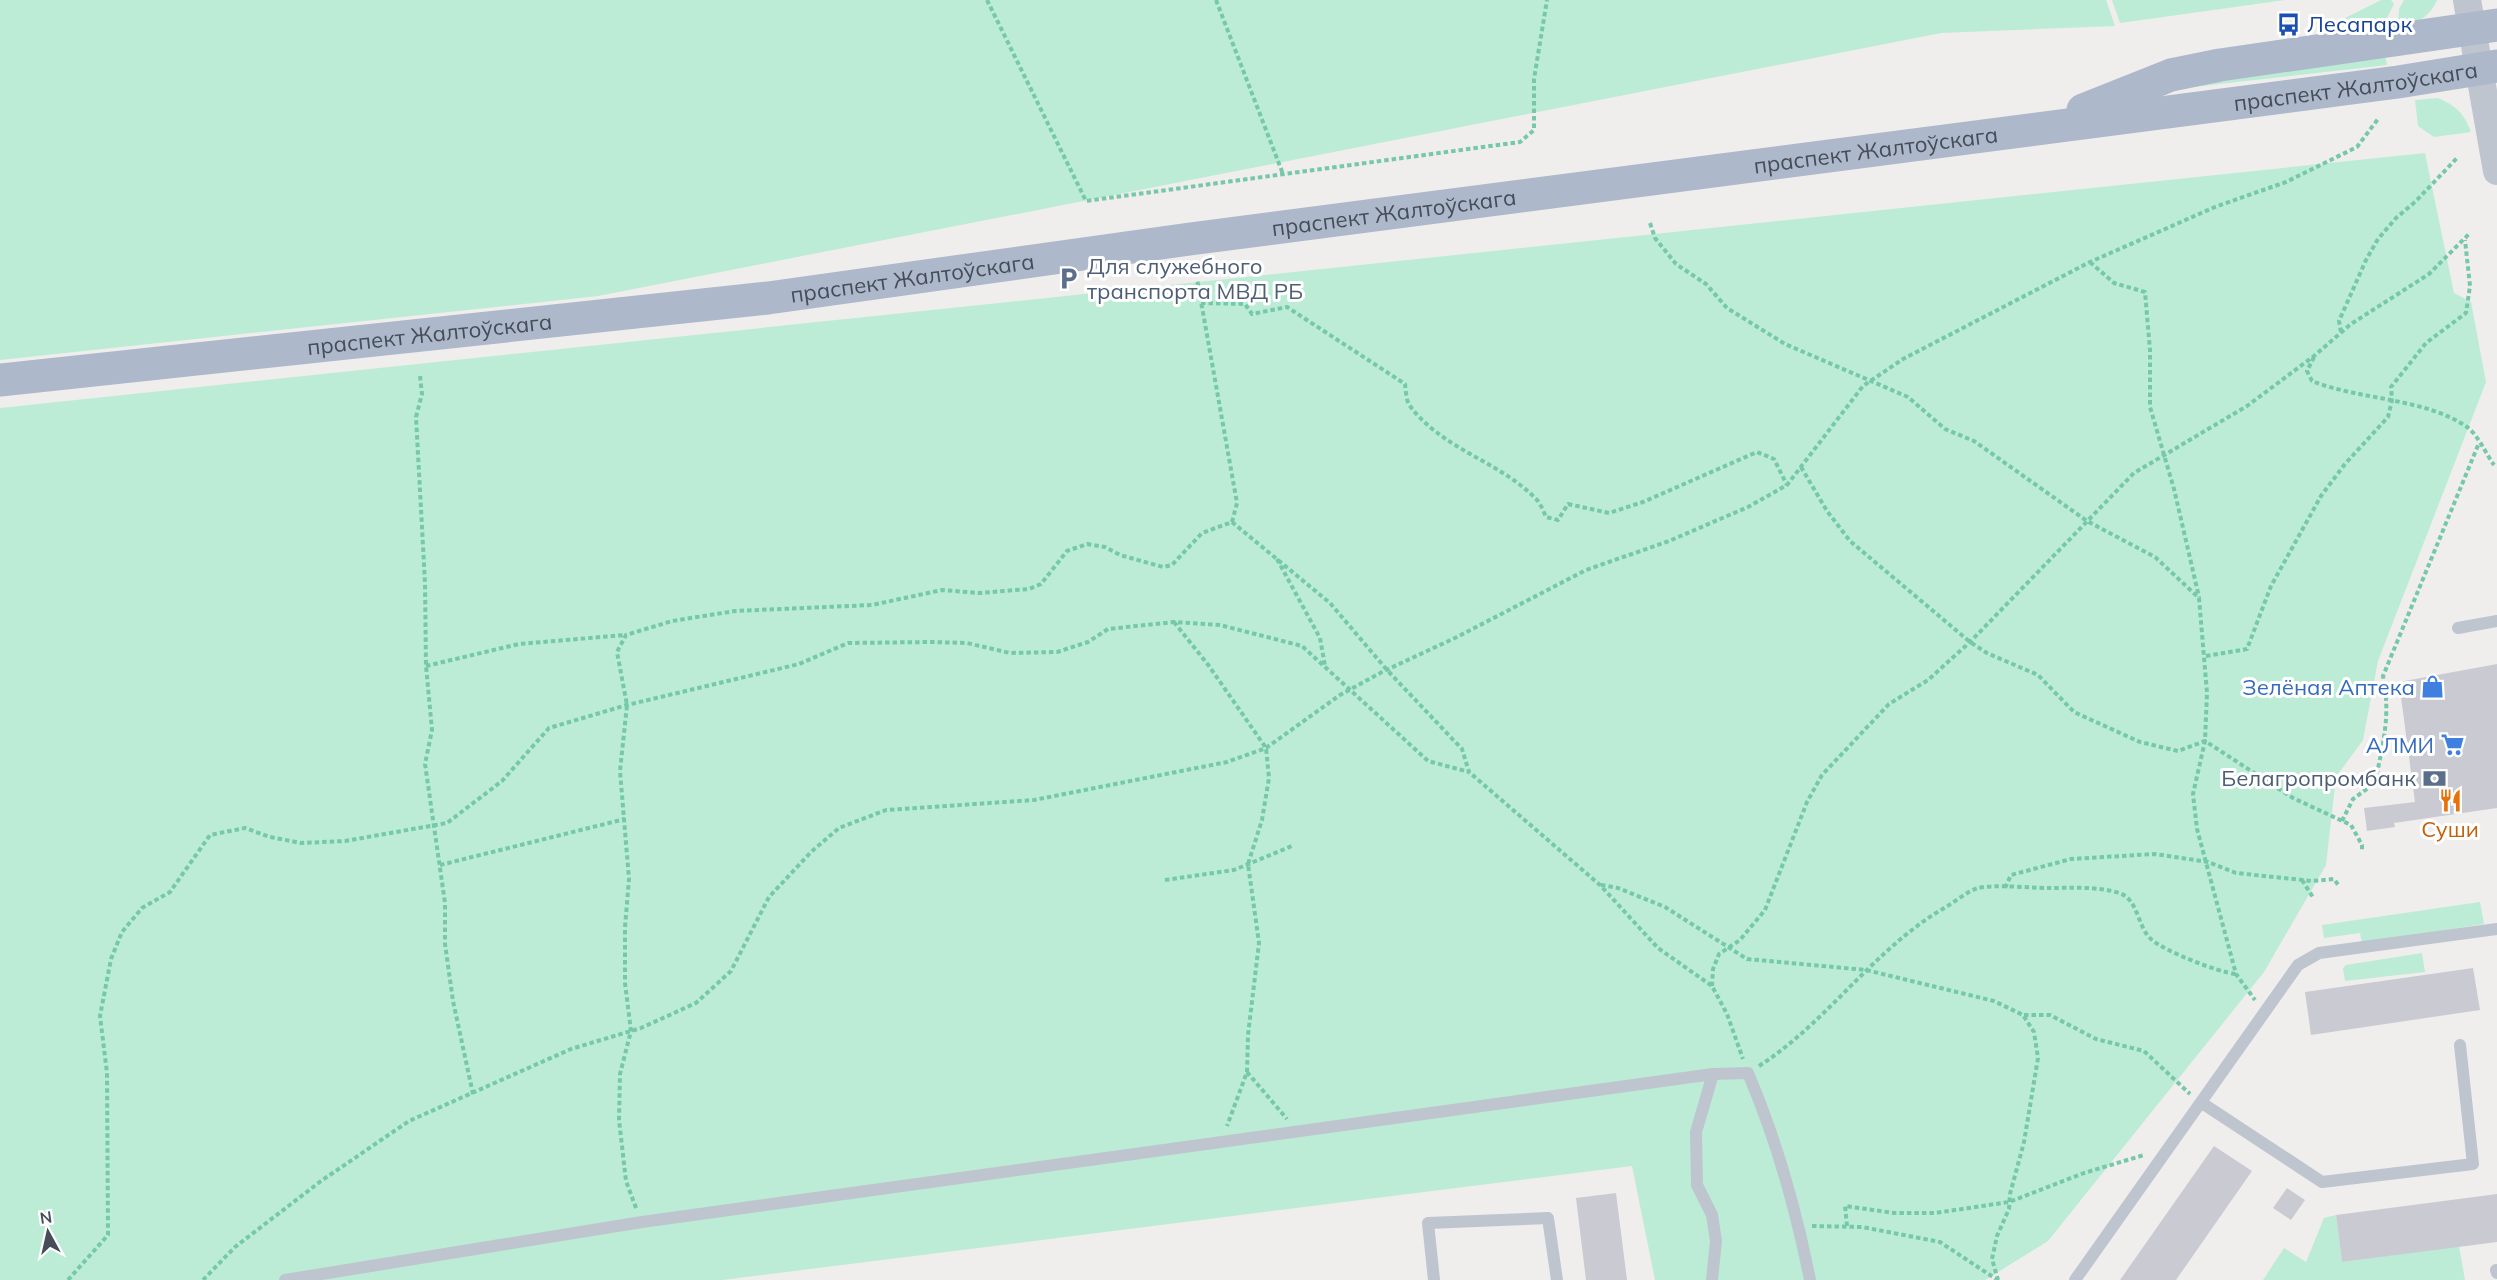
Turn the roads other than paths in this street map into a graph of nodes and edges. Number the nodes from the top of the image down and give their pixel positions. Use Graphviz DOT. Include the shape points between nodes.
graph roads {
  1 [pos="2479,18"];
  2 [pos="2489,68"];
  3 [pos="2036,128"];
  4 [pos="2497,171"];
  5 [pos="0,381"];
  6 [pos="2497,621"];
  7 [pos="2458,628"];
  8 [pos="2497,928"];
  9 [pos="2460,1045"];
  10 [pos="1713,1074"];
  11 [pos="2202,1103"];
  12 [pos="285,1280"];
  13 [pos="1434,1280"];
  14 [pos="1557,1280"];
  15 [pos="1712,1280"];
  16 [pos="1810,1280"];
  17 [pos="2075,1280"];
  1 -- 2 [label="street"];
  1 -- 3 [label="main road, праспект Жалтоўскага" via="2171,75"];
  2 -- 3 [label="main road, праспект Жалтоўскага"];
  2 -- 4 [label="street"];
  3 -- 5 [label="main road, праспект Жалтоўскага" via="768,298"];
  6 -- 7 [label="lane"];
  8 -- 11 [label="lane" via="2319,953 2298,964"];
  9 -- 11 [label="lane" via="2474,1164 2322,1182"];
  10 -- 12 [label="lane" via="642,1222"];
  10 -- 15 [label="lane" via="1696,1132 1696,1185 1712,1215 1716,1241"];
  10 -- 16 [label="lane" via="1748,1073 1800,1226"];
  11 -- 17 [label="lane"];
  13 -- 14 [label="lane" via="1428,1223 1548,1218"];
}
